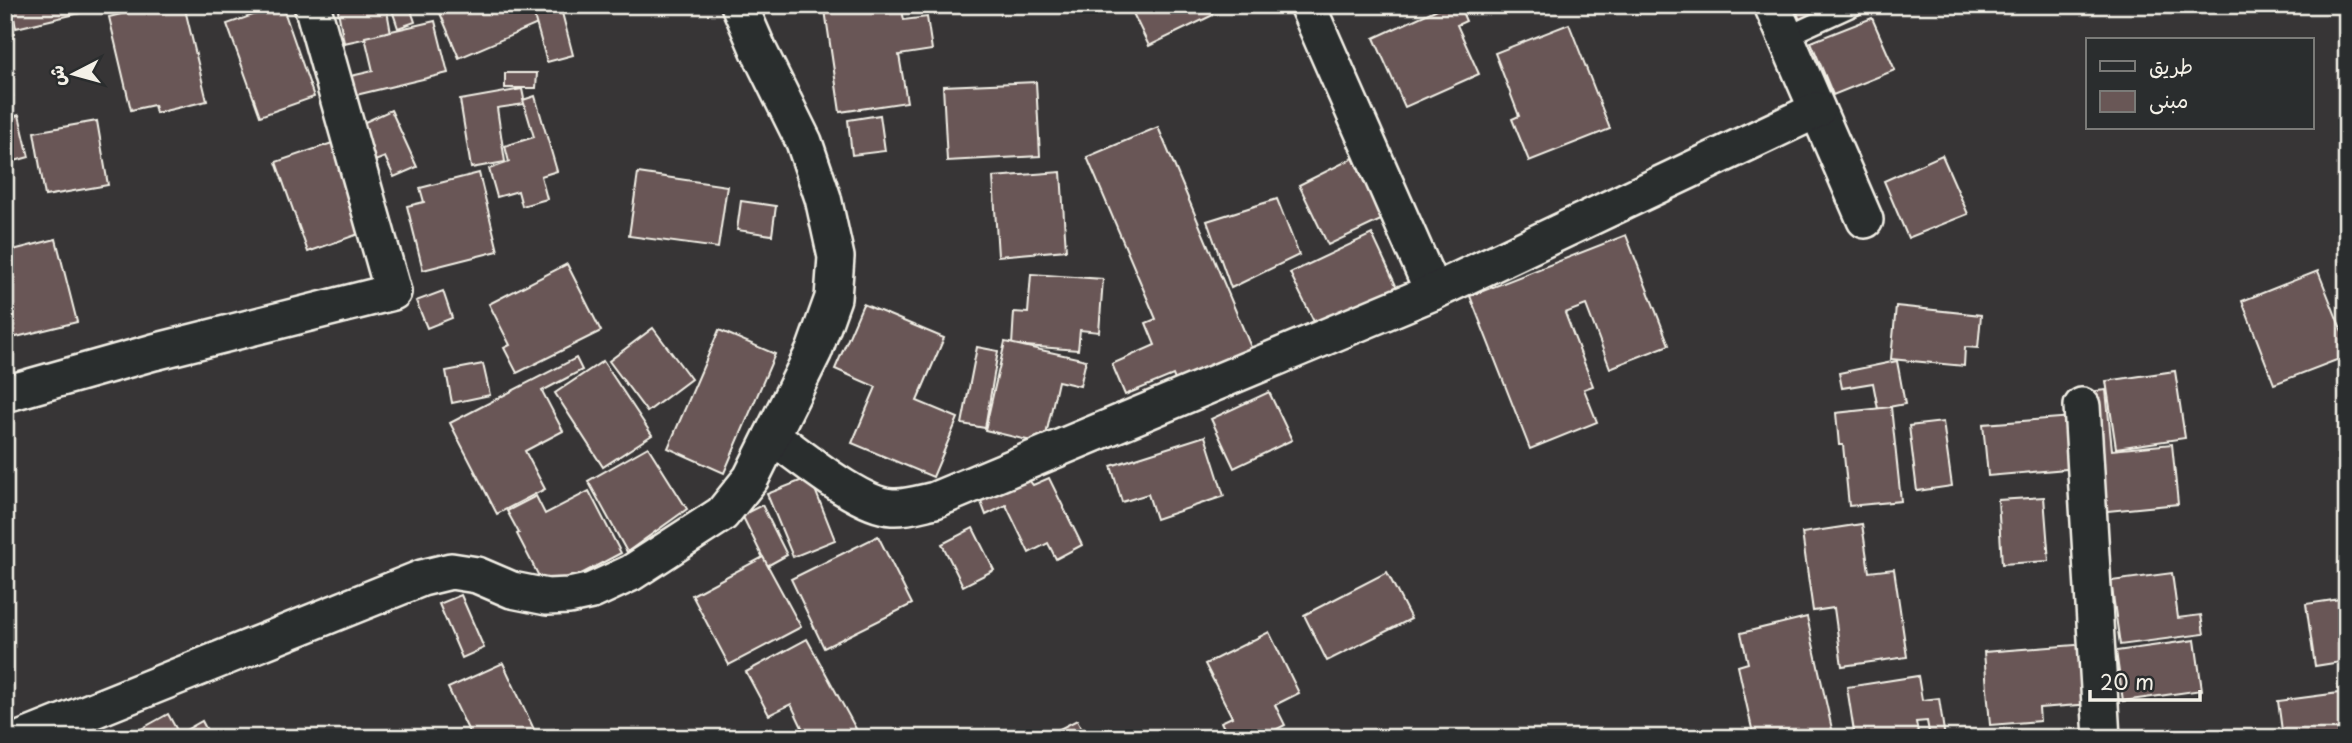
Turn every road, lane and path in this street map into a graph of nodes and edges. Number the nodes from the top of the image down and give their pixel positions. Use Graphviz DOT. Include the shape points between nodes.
graph roads {
  1 [pos="312,5"];
  2 [pos="739,5"];
  3 [pos="1307,5"];
  4 [pos="1772,5"];
  5 [pos="1855,5"];
  6 [pos="1786,37"];
  7 [pos="1817,110"];
  8 [pos="1865,220"];
  9 [pos="1433,292"];
  10 [pos="5,394"];
  11 [pos="2082,406"];
  12 [pos="772,436"];
  13 [pos="24,738"];
  14 [pos="2102,738"];
  1 -- 10 [label="street" via="393,292"];
  2 -- 12 [label="street" via="804,142 836,257 833,298 814,351"];
  3 -- 9 [label="street"];
  4 -- 6 [label="street"];
  5 -- 6 [label="lane"];
  6 -- 7 [label="street"];
  7 -- 8 [label="street"];
  7 -- 9 [label="street"];
  9 -- 12 [label="street" via="935,500 913,505 891,507 871,501"];
  11 -- 14 [label="street"];
  12 -- 13 [label="street" via="751,478 722,514 631,573 592,591 547,597 451,571 422,578"];
}
